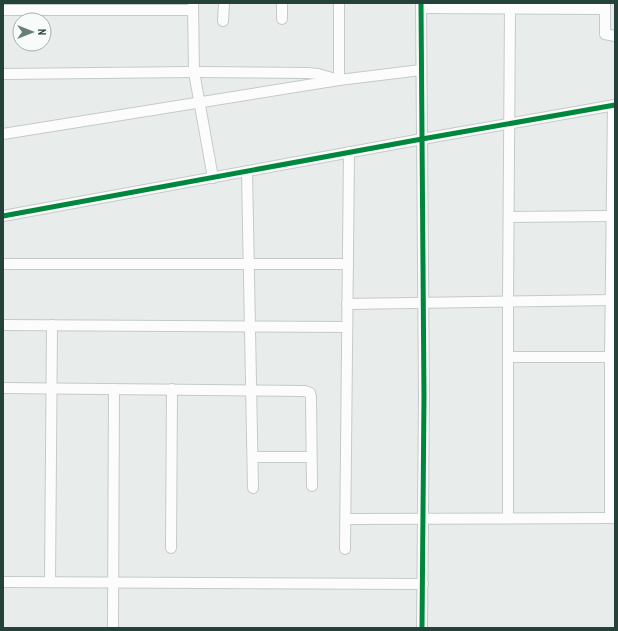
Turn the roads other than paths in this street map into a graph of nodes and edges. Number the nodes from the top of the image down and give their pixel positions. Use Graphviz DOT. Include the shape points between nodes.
graph roads {
  1 [pos="224,3"];
  2 [pos="282,3"];
  3 [pos="338,3"];
  4 [pos="421,5"];
  5 [pos="40,6"];
  6 [pos="193,6"];
  7 [pos="605,6"];
  8 [pos="510,8"];
  9 [pos="3,10"];
  10 [pos="282,19"];
  11 [pos="223,21"];
  12 [pos="615,36"];
  13 [pos="421,70"];
  14 [pos="194,72"];
  15 [pos="3,74"];
  16 [pos="339,80"];
  17 [pos="200,103"];
  18 [pos="614,105"];
  19 [pos="509,123"];
  20 [pos="3,134"];
  21 [pos="422,139"];
  22 [pos="349,152"];
  23 [pos="247,171"];
  24 [pos="213,178"];
  25 [pos="3,216"];
  26 [pos="612,216"];
  27 [pos="509,217"];
  28 [pos="3,264"];
  29 [pos="249,264"];
  30 [pos="348,264"];
  31 [pos="613,300"];
  32 [pos="508,301"];
  33 [pos="423,302"];
  34 [pos="347,304"];
  35 [pos="3,325"];
  36 [pos="52,325"];
  37 [pos="250,326"];
  38 [pos="347,327"];
  39 [pos="508,357"];
  40 [pos="610,357"];
  41 [pos="3,388"];
  42 [pos="52,389"];
  43 [pos="114,389"];
  44 [pos="172,389"];
  45 [pos="251,390"];
  46 [pos="311,457"];
  47 [pos="253,458"];
  48 [pos="312,486"];
  49 [pos="253,488"];
  50 [pos="508,518"];
  51 [pos="612,518"];
  52 [pos="346,519"];
  53 [pos="423,520"];
  54 [pos="171,548"];
  55 [pos="345,549"];
  56 [pos="3,582"];
  57 [pos="50,582"];
  58 [pos="113,582"];
  59 [pos="423,584"];
  60 [pos="112,628"];
  61 [pos="422,628"];
  1 -- 11 [label="street"];
  2 -- 10 [label="street"];
  3 -- 16 [label="street"];
  4 -- 8 [label="street"];
  4 -- 13 [label="street"];
  5 -- 6 [label="street"];
  5 -- 9 [label="street"];
  6 -- 14 [label="street"];
  7 -- 8 [label="street"];
  7 -- 12 [label="street" via="606,34"];
  8 -- 19 [label="street"];
  13 -- 16 [label="street"];
  13 -- 21 [label="street"];
  14 -- 15 [label="street"];
  14 -- 16 [label="street" via="308,73"];
  14 -- 17 [label="street"];
  16 -- 17 [label="street"];
  17 -- 20 [label="street"];
  17 -- 24 [label="street"];
  18 -- 19 [label="street"];
  18 -- 26 [label="street"];
  19 -- 21 [label="street"];
  19 -- 27 [label="street"];
  21 -- 22 [label="street"];
  21 -- 33 [label="street"];
  22 -- 23 [label="street"];
  22 -- 30 [label="street"];
  23 -- 24 [label="street"];
  23 -- 29 [label="street"];
  24 -- 25 [label="street"];
  26 -- 27 [label="street"];
  26 -- 31 [label="street"];
  27 -- 32 [label="street"];
  28 -- 29 [label="street"];
  29 -- 30 [label="street"];
  29 -- 37 [label="street"];
  30 -- 34 [label="street"];
  31 -- 32 [label="street"];
  31 -- 40 [label="street"];
  32 -- 33 [label="street"];
  32 -- 39 [label="street"];
  33 -- 34 [label="street"];
  33 -- 53 [label="street"];
  34 -- 38 [label="street"];
  35 -- 36 [label="street"];
  36 -- 37 [label="street"];
  36 -- 42 [label="street"];
  37 -- 38 [label="street"];
  37 -- 45 [label="street"];
  38 -- 52 [label="street"];
  39 -- 40 [label="street"];
  39 -- 50 [label="street"];
  40 -- 51 [label="street"];
  41 -- 42 [label="street"];
  42 -- 43 [label="street"];
  42 -- 57 [label="street"];
  43 -- 44 [label="street"];
  43 -- 58 [label="street"];
  44 -- 45 [label="street"];
  44 -- 54 [label="street"];
  45 -- 46 [label="street" via="310,393"];
  45 -- 47 [label="street"];
  46 -- 47 [label="street"];
  46 -- 48 [label="street"];
  47 -- 49 [label="street"];
  50 -- 51 [label="street"];
  50 -- 53 [label="street"];
  52 -- 53 [label="street"];
  52 -- 55 [label="street"];
  53 -- 59 [label="street"];
  56 -- 57 [label="street"];
  57 -- 58 [label="street"];
  58 -- 59 [label="street"];
  58 -- 60 [label="street"];
  59 -- 61 [label="street"];
}
